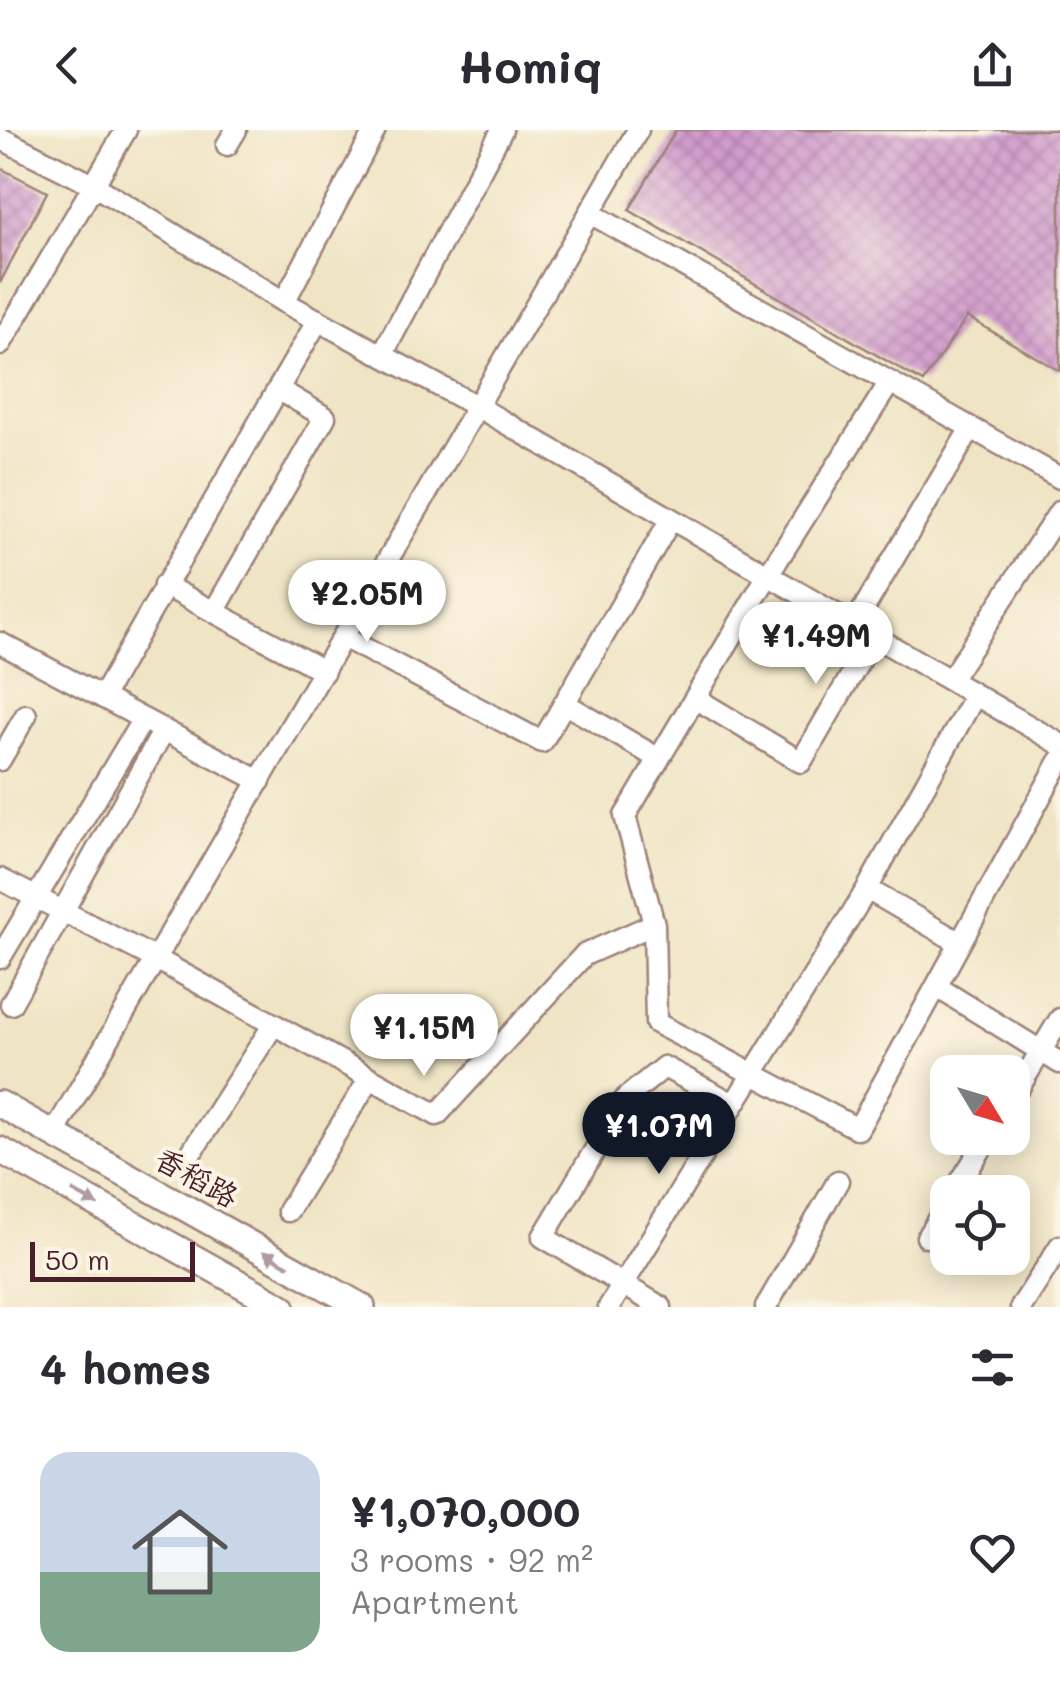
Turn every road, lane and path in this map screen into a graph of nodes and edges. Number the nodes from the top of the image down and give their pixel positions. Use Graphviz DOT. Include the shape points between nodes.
graph roads {
  1 [pos="126,130"];
  2 [pos="376,130"];
  3 [pos="502,130"];
  4 [pos="638,130"];
  5 [pos="0,138"];
  6 [pos="94,186"];
  7 [pos="590,213"];
  8 [pos="284,302"];
  9 [pos="318,320"];
  10 [pos="0,345"];
  11 [pos="382,355"];
  12 [pos="890,382"];
  13 [pos="278,389"];
  14 [pos="478,407"];
  15 [pos="972,428"];
  16 [pos="1060,478"];
  17 [pos="1060,512"];
  18 [pos="671,519"];
  19 [pos="768,575"];
  20 [pos="164,585"];
  21 [pos="214,612"];
  22 [pos="854,625"];
  23 [pos="344,636"];
  24 [pos="874,636"];
  25 [pos="0,643"];
  26 [pos="324,671"];
  27 [pos="950,680"];
  28 [pos="975,695"];
  29 [pos="102,697"];
  30 [pos="695,698"];
  31 [pos="564,703"];
  32 [pos="26,715"];
  33 [pos="143,718"];
  34 [pos="164,730"];
  35 [pos="1060,744"];
  36 [pos="659,759"];
  37 [pos="0,760"];
  38 [pos="1060,761"];
  39 [pos="260,780"];
  40 [pos="0,879"];
  41 [pos="868,889"];
  42 [pos="36,897"];
  43 [pos="62,913"];
  44 [pos="654,924"];
  45 [pos="960,943"];
  46 [pos="0,958"];
  47 [pos="156,959"];
  48 [pos="937,986"];
  49 [pos="11,1004"];
  50 [pos="1060,1020"];
  51 [pos="274,1024"];
  52 [pos="1051,1057"];
  53 [pos="753,1074"];
  54 [pos="370,1078"];
  55 [pos="1030,1079"];
  56 [pos="0,1104"];
  57 [pos="734,1104"];
  58 [pos="54,1135"];
  59 [pos="0,1150"];
  60 [pos="193,1150"];
  61 [pos="838,1181"];
  62 [pos="288,1211"];
  63 [pos="930,1232"];
  64 [pos="927,1237"];
  65 [pos="1060,1246"];
  66 [pos="282,1307"];
  67 [pos="362,1307"];
  68 [pos="609,1307"];
  69 [pos="661,1307"];
  70 [pos="766,1307"];
  71 [pos="1021,1307"];
  1 -- 6 [label="street"];
  2 -- 8 [label="street"];
  3 -- 11 [label="street"];
  4 -- 7 [label="street"];
  5 -- 6 [label="street"];
  6 -- 8 [label="street"];
  6 -- 10 [label="street"];
  7 -- 12 [label="street"];
  7 -- 14 [label="street"];
  8 -- 9 [label="street"];
  9 -- 11 [label="street"];
  9 -- 13 [label="street"];
  11 -- 14 [label="street"];
  12 -- 15 [label="street"];
  12 -- 19 [label="street"];
  13 -- 20 [label="street"];
  13 -- 21 [label="street" via="325,417"];
  14 -- 18 [label="street"];
  14 -- 23 [label="street"];
  15 -- 16 [label="street"];
  15 -- 22 [label="street"];
  17 -- 27 [label="street"];
  18 -- 19 [label="street"];
  18 -- 31 [label="street"];
  19 -- 22 [label="street"];
  19 -- 30 [label="street"];
  20 -- 21 [label="street"];
  20 -- 29 [label="street"];
  21 -- 26 [label="street"];
  22 -- 24 [label="street"];
  23 -- 26 [label="street"];
  23 -- 31 [label="street" via="542,742"];
  24 -- 27 [label="street"];
  24 -- 30 [label="street" via="802,762"];
  25 -- 29 [label="street"];
  26 -- 39 [label="street"];
  27 -- 28 [label="street"];
  28 -- 35 [label="street"];
  28 -- 41 [label="street"];
  29 -- 33 [label="street"];
  30 -- 36 [label="street"];
  31 -- 36 [label="street"];
  32 -- 37 [label="street"];
  33 -- 34 [label="street"];
  33 -- 42 [label="street"];
  34 -- 39 [label="street"];
  34 -- 43 [label="street"];
  36 -- 44 [label="street" via="625,816"];
  38 -- 45 [label="street"];
  39 -- 47 [label="street"];
  40 -- 42 [label="street"];
  41 -- 45 [label="street"];
  41 -- 53 [label="street"];
  42 -- 43 [label="street"];
  42 -- 46 [label="street"];
  43 -- 47 [label="street"];
  43 -- 49 [label="street"];
  44 -- 53 [label="street" via="656,1024"];
  44 -- 54 [label="street" via="584,956 437,1115"];
  45 -- 48 [label="street"];
  47 -- 51 [label="street"];
  47 -- 58 [label="street"];
  48 -- 52 [label="street"];
  48 -- 53 [label="street" via="858,1130"];
  50 -- 52 [label="street"];
  51 -- 54 [label="street"];
  51 -- 60 [label="street"];
  52 -- 55 [label="street"];
  53 -- 57 [label="street"];
  54 -- 62 [label="street"];
  56 -- 58 [label="street, 香稻路"];
  57 -- 68 [label="street"];
  57 -- 69 [label="street" via="664,1067 626,1098 543,1238"];
  67 -- 58 [label="street, 香稻路, one-way"];
  59 -- 66 [label="street, one-way"];
  61 -- 70 [label="street"];
  63 -- 64 [label="street"];
  65 -- 71 [label="street"];
}
